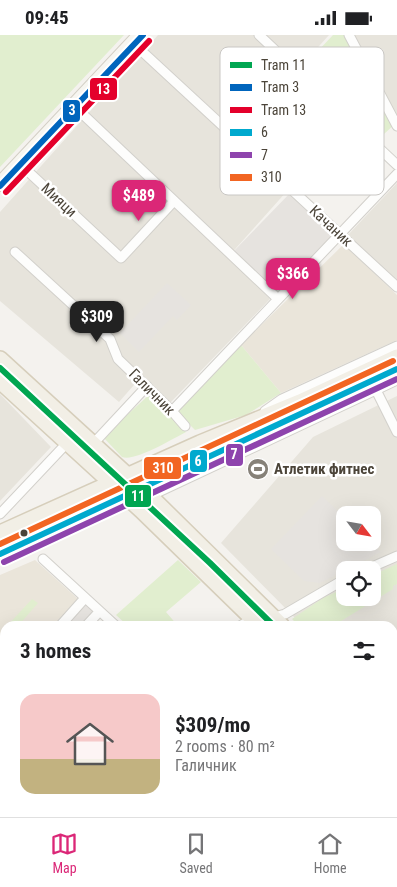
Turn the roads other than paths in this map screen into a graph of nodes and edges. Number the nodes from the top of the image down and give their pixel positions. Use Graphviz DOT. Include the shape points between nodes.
graph roads {
  1 [pos="259,35"];
  2 [pos="349,35"];
  3 [pos="136,39"];
  4 [pos="272,47"];
  5 [pos="355,47"];
  6 [pos="384,101"];
  7 [pos="73,105"];
  8 [pos="220,119"];
  9 [pos="397,126"];
  10 [pos="384,153"];
  11 [pos="19,163"];
  12 [pos="397,165"];
  13 [pos="397,174"];
  14 [pos="0,183"];
  15 [pos="384,187"];
  16 [pos="300,195"];
  17 [pos="377,195"];
  18 [pos="174,201"];
  19 [pos="340,233"];
  20 [pos="15,252"];
  21 [pos="397,287"];
  22 [pos="278,299"];
  23 [pos="397,346"];
  24 [pos="397,357"];
  25 [pos="0,359"];
  26 [pos="397,369"];
  27 [pos="397,380"];
  28 [pos="0,381"];
  29 [pos="147,386"];
  30 [pos="376,390"];
  31 [pos="172,411"];
  32 [pos="249,424"];
  33 [pos="185,426"];
  34 [pos="397,432"];
  35 [pos="67,443"];
  36 [pos="92,445"];
  37 [pos="126,476"];
  38 [pos="110,483"];
  39 [pos="151,492"];
  40 [pos="124,495"];
  41 [pos="0,514"];
  42 [pos="0,533"];
  43 [pos="0,554"];
  44 [pos="397,556"];
  45 [pos="43,559"];
  46 [pos="381,563"];
  47 [pos="336,584"];
  48 [pos="85,598"];
  49 [pos="99,611"];
  50 [pos="64,621"];
  51 [pos="90,621"];
  52 [pos="110,621"];
  53 [pos="248,621"];
  54 [pos="277,621"];
  55 [pos="279,621"];
  1 -- 4 [label="street"];
  2 -- 5 [label="street"];
  3 -- 7 [label="street"];
  3 -- 8 [label="street, Качаник"];
  6 -- 9 [label="street"];
  7 -- 11 [label="street"];
  7 -- 18 [label="street"];
  10 -- 12 [label="street"];
  11 -- 14 [label="street"];
  11 -- 18 [label="street, Мияци" via="121,258"];
  13 -- 15 [label="street"];
  16 -- 19 [label="street, Качаник"];
  17 -- 19 [label="street"];
  18 -- 22 [label="street"];
  19 -- 21 [label="street, Качаник"];
  19 -- 22 [label="street"];
  20 -- 29 [label="street, Галичник" via="110,339 118,359"];
  22 -- 31 [label="street"];
  23 -- 32 [label="street" via="282,399"];
  24 -- 32 [label="main road"];
  25 -- 36 [label="main road"];
  26 -- 39 [label="main road"];
  27 -- 30 [label="street"];
  28 -- 35 [label="main road"];
  29 -- 31 [label="street, Галичник"];
  29 -- 36 [label="street"];
  30 -- 34 [label="street"];
  30 -- 39 [label="street"];
  31 -- 33 [label="street, Галичник"];
  32 -- 37 [label="main road"];
  35 -- 38 [label="main road"];
  35 -- 41 [label="street"];
  36 -- 37 [label="main road"];
  37 -- 38 [label="main road"];
  37 -- 39 [label="main road"];
  38 -- 40 [label="main road"];
  38 -- 42 [label="main road"];
  39 -- 40 [label="main road"];
  39 -- 54 [label="main road"];
  40 -- 43 [label="main road"];
  40 -- 53 [label="main road"];
  44 -- 46 [label="street"];
  45 -- 48 [label="street"];
  47 -- 55 [label="street" via="285,614"];
  48 -- 49 [label="street"];
  48 -- 50 [label="street"];
  49 -- 51 [label="street"];
  49 -- 52 [label="street"];
}
